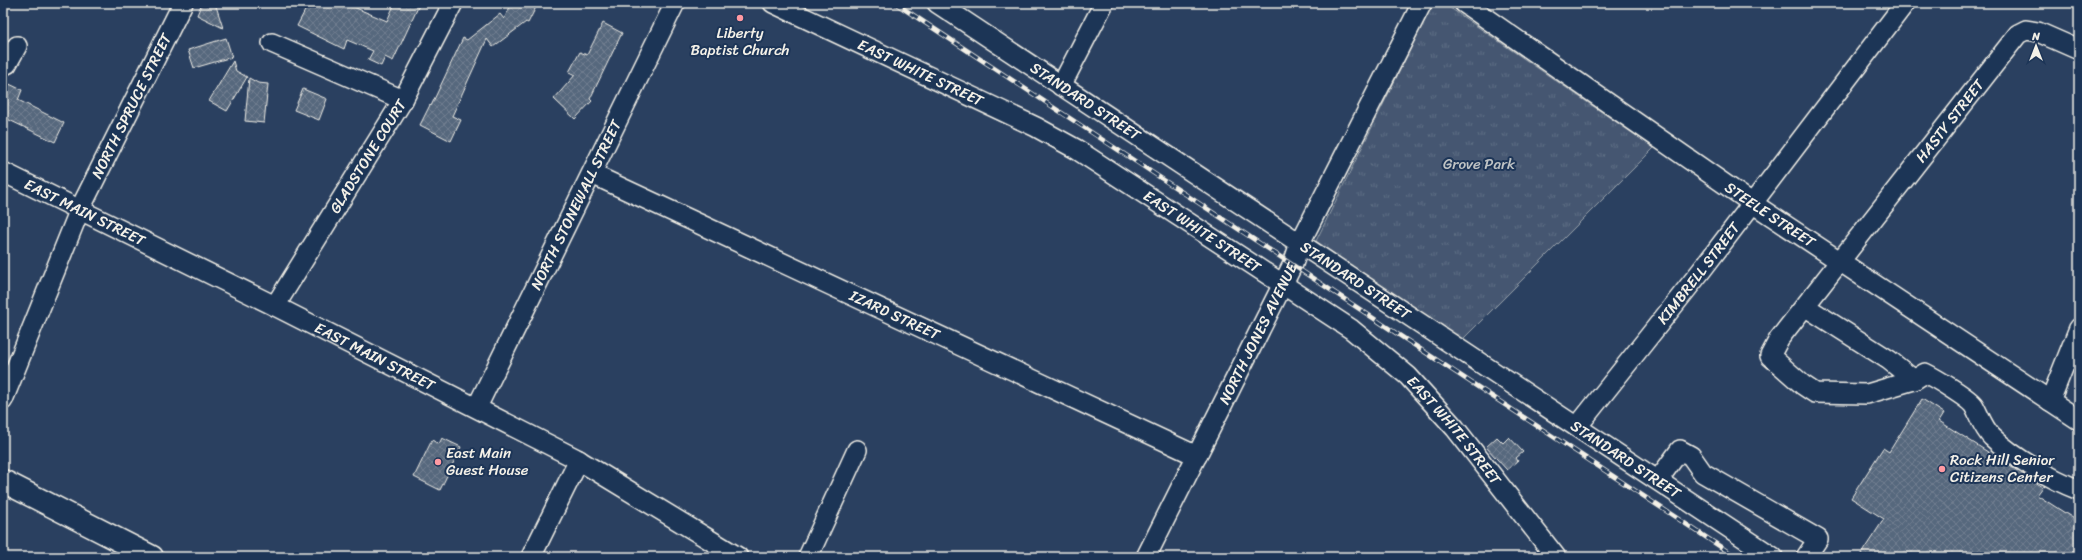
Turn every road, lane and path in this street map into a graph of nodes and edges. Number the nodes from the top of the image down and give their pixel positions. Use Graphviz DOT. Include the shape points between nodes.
graph roads {
  1 [pos="183,3"];
  2 [pos="453,3"];
  3 [pos="675,3"];
  4 [pos="937,3"];
  5 [pos="1104,3"];
  6 [pos="1422,3"];
  7 [pos="1464,3"];
  8 [pos="1905,3"];
  9 [pos="785,5"];
  10 [pos="272,42"];
  11 [pos="17,46"];
  12 [pos="2079,50"];
  13 [pos="3,65"];
  14 [pos="1060,86"];
  15 [pos="403,100"];
  16 [pos="3,172"];
  17 [pos="592,174"];
  18 [pos="1752,203"];
  19 [pos="80,209"];
  20 [pos="1300,243"];
  21 [pos="1840,261"];
  22 [pos="1283,283"];
  23 [pos="275,306"];
  24 [pos="1806,307"];
  25 [pos="2079,328"];
  26 [pos="1914,380"];
  27 [pos="3,400"];
  28 [pos="2050,401"];
  29 [pos="477,407"];
  30 [pos="2079,420"];
  31 [pos="1577,427"];
  32 [pos="857,450"];
  33 [pos="1197,456"];
  34 [pos="579,460"];
  35 [pos="1658,480"];
  36 [pos="3,481"];
  37 [pos="2079,490"];
  38 [pos="152,557"];
  39 [pos="531,557"];
  40 [pos="738,557"];
  41 [pos="808,557"];
  42 [pos="1146,557"];
  43 [pos="1556,557"];
  44 [pos="1773,557"];
  45 [pos="1806,557"];
  1 -- 19 [label="street, NORTH SPRUCE STREET"];
  2 -- 15 [label="street, GLADSTONE COURT"];
  3 -- 17 [label="street, NORTH STONEWALL STREET"];
  4 -- 14 [label="street, STANDARD STREET"];
  5 -- 14 [label="street"];
  6 -- 20 [label="street, NORTH JONES AVENUE"];
  7 -- 18 [label="street, STEELE STREET"];
  8 -- 18 [label="street, KIMBRELL STREET"];
  9 -- 22 [label="street, EAST WHITE STREET" via="1076,149"];
  10 -- 15 [label="street"];
  11 -- 13 [label="street" via="7,64"];
  12 -- 21 [label="street, HASTY STREET" via="2038,32 2026,30 2018,34"];
  14 -- 20 [label="street, STANDARD STREET"];
  15 -- 23 [label="street, GLADSTONE COURT"];
  16 -- 19 [label="street, EAST MAIN STREET"];
  17 -- 29 [label="street, NORTH STONEWALL STREET"];
  17 -- 33 [label="street, IZARD STREET"];
  18 -- 21 [label="street, STEELE STREET"];
  18 -- 31 [label="street, KIMBRELL STREET"];
  19 -- 23 [label="street, EAST MAIN STREET"];
  19 -- 27 [label="street, NORTH SPRUCE STREET"];
  20 -- 22 [label="street, NORTH JONES AVENUE"];
  20 -- 31 [label="street, STANDARD STREET"];
  21 -- 24 [label="street, HASTY STREET"];
  21 -- 28 [label="street, STEELE STREET"];
  22 -- 33 [label="street, NORTH JONES AVENUE"];
  22 -- 43 [label="street, EAST WHITE STREET" via="1351,329 1408,376 1455,428"];
  23 -- 29 [label="street, EAST MAIN STREET"];
  24 -- 26 [label="street" via="1889,360"];
  24 -- 26 [label="street, HASTY STREET" via="1779,339 1770,356 1803,385 1815,393 1867,394"];
  25 -- 28 [label="street"];
  26 -- 37 [label="street" via="1925,373 1938,380 1973,405 1981,424 1992,437 2035,468 2060,483"];
  28 -- 30 [label="street, STEELE STREET"];
  29 -- 34 [label="street, EAST MAIN STREET"];
  31 -- 35 [label="street, STANDARD STREET"];
  32 -- 41 [label="street"];
  33 -- 42 [label="street, NORTH JONES AVENUE"];
  34 -- 39 [label="street"];
  34 -- 40 [label="street, EAST MAIN STREET"];
  35 -- 44 [label="street, STANDARD STREET"];
  35 -- 45 [label="street" via="1680,450 1691,456 1703,473 1818,539"];
  36 -- 38 [label="main road"];
}
